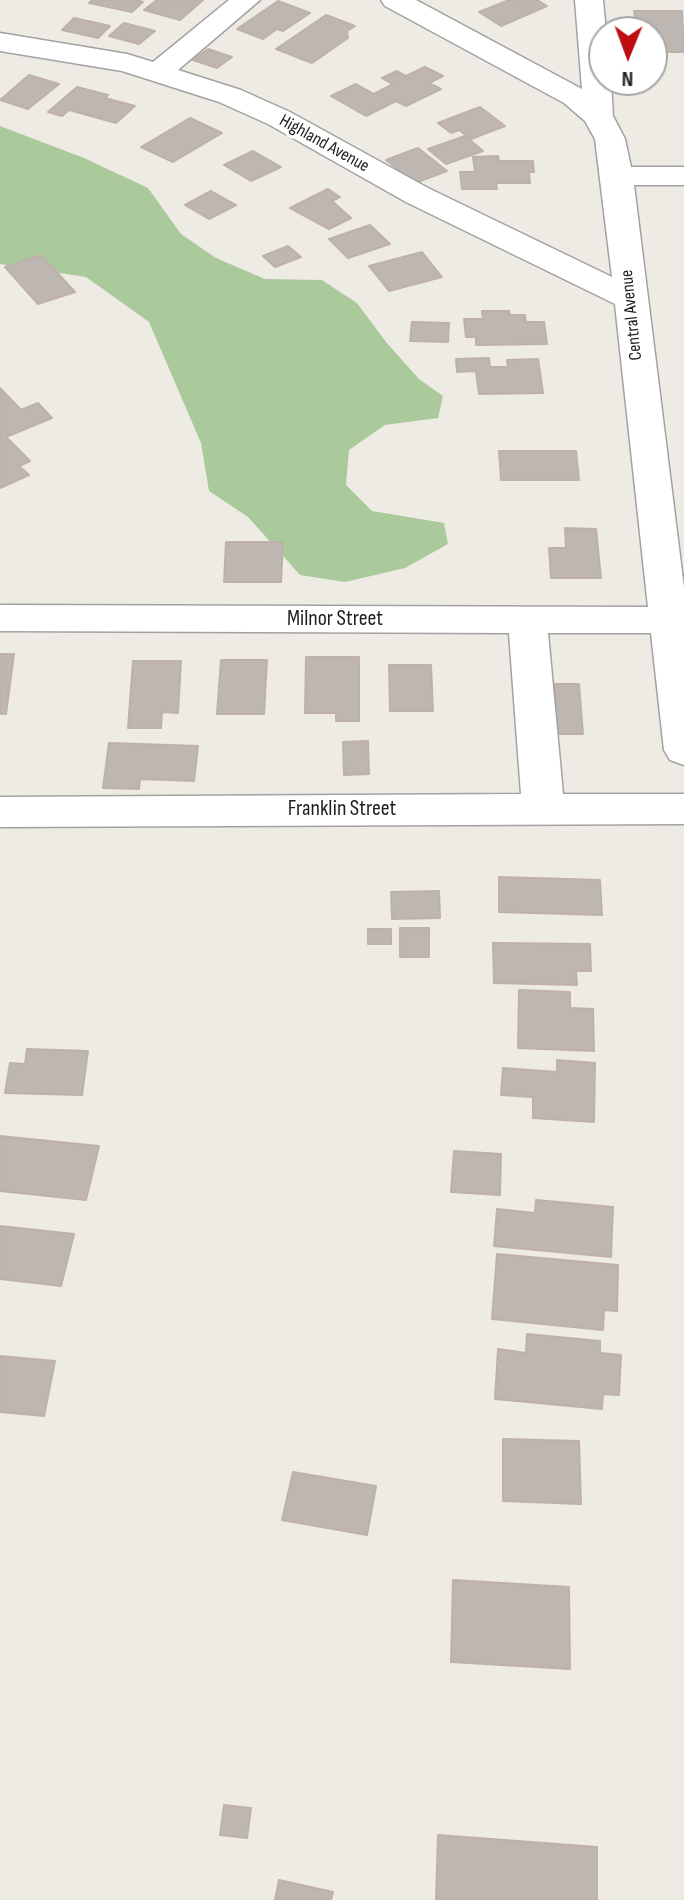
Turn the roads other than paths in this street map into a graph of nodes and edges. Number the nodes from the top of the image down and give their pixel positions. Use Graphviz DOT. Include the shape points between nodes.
graph roads {
  1 [pos="246,0"];
  2 [pos="395,0"];
  3 [pos="589,0"];
  4 [pos="0,42"];
  5 [pos="158,72"];
  6 [pos="599,115"];
  7 [pos="617,176"];
  8 [pos="684,176"];
  9 [pos="630,298"];
  10 [pos="666,464"];
  11 [pos="0,618"];
  12 [pos="527,619"];
  13 [pos="670,620"];
  14 [pos="684,750"];
  15 [pos="543,808"];
  16 [pos="684,809"];
  17 [pos="0,812"];
  1 -- 5 [label="street"];
  2 -- 6 [label="street" via="509,59"];
  3 -- 6 [label="street, Central Avenue"];
  4 -- 5 [label="street, Highland Avenue" via="97,56"];
  5 -- 9 [label="street, Highland Avenue" via="279,118 417,195"];
  6 -- 7 [label="street, Central Avenue" via="608,130"];
  7 -- 8 [label="street"];
  7 -- 9 [label="street, Central Avenue"];
  9 -- 10 [label="street, Central Avenue"];
  10 -- 13 [label="street, Central Avenue"];
  11 -- 12 [label="street, Milnor Street"];
  12 -- 13 [label="street, Milnor Street"];
  12 -- 15 [label="street"];
  13 -- 14 [label="street, Central Avenue"];
  15 -- 16 [label="street, Franklin Street"];
  15 -- 17 [label="street, Franklin Street"];
}
